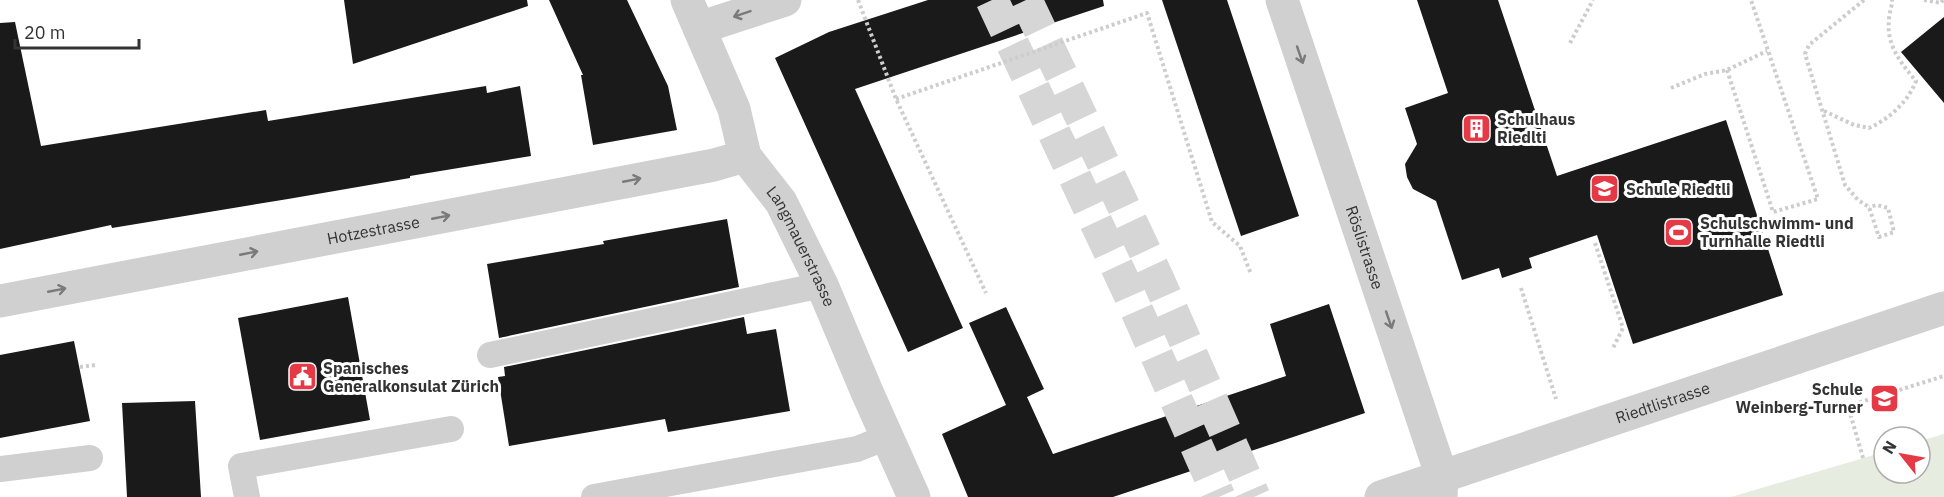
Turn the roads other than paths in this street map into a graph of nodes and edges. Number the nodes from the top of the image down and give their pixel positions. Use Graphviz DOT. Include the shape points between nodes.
graph roads {
  1 [pos="784,0"];
  2 [pos="1282,0"];
  3 [pos="693,14"];
  4 [pos="745,156"];
  5 [pos="822,285"];
  6 [pos="0,301"];
  7 [pos="1944,308"];
  8 [pos="490,355"];
  9 [pos="451,429"];
  10 [pos="887,436"];
  11 [pos="90,458"];
  12 [pos="0,469"];
  13 [pos="1442,487"];
  14 [pos="247,497"];
  15 [pos="594,497"];
  16 [pos="914,497"];
  17 [pos="1381,497"];
  1 -- 3 [label="street, one-way"];
  2 -- 13 [label="street, Röslistrasse, one-way"];
  3 -- 4 [label="street, Langmauerstrasse" via="734,109"];
  4 -- 5 [label="street, Langmauerstrasse" via="781,202"];
  6 -- 4 [label="street, Hotzestrasse, one-way"];
  5 -- 8 [label="lane"];
  5 -- 10 [label="street, Langmauerstrasse"];
  7 -- 13 [label="street, Riedtlistrasse"];
  9 -- 14 [label="lane" via="241,466"];
  10 -- 15 [label="lane" via="857,449"];
  10 -- 16 [label="street, Langmauerstrasse"];
  11 -- 12 [label="lane"];
  13 -- 17 [label="street, Riedtlistrasse"];
}
